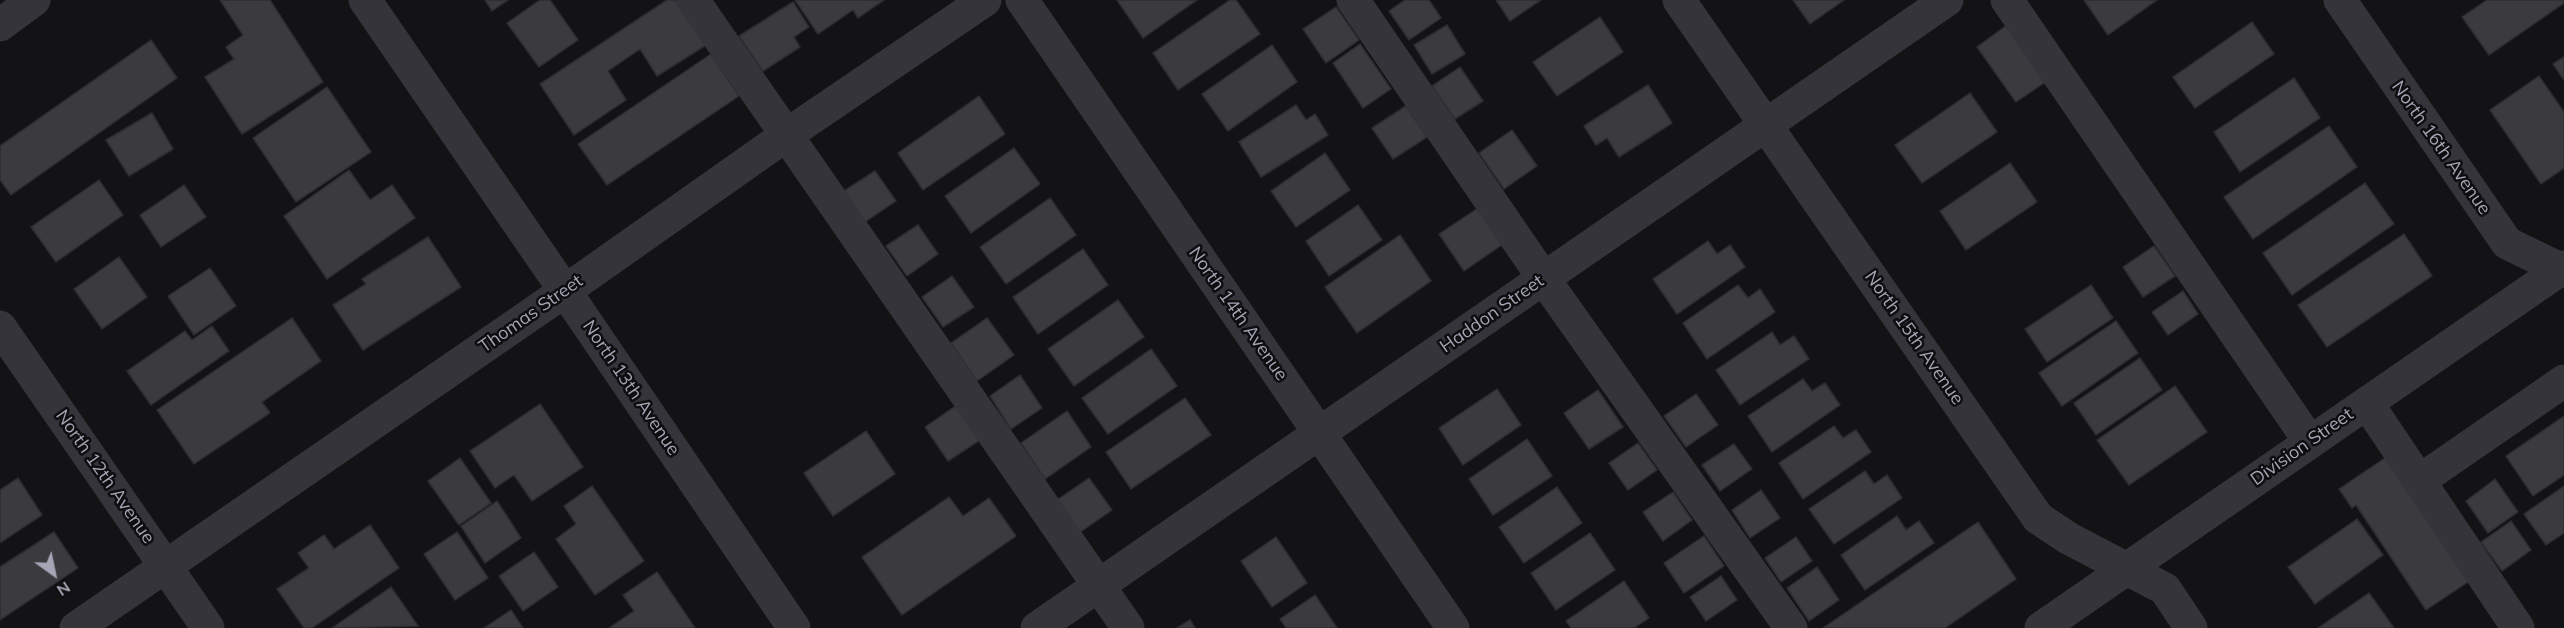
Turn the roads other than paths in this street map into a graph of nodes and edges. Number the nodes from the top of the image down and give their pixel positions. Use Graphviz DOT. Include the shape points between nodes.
graph roads {
  1 [pos="34,0"];
  2 [pos="365,0"];
  3 [pos="693,0"];
  4 [pos="986,0"];
  5 [pos="1022,0"];
  6 [pos="1353,0"];
  7 [pos="1679,0"];
  8 [pos="1947,0"];
  9 [pos="2007,0"];
  10 [pos="2340,0"];
  11 [pos="0,25"];
  12 [pos="1766,125"];
  13 [pos="785,136"];
  14 [pos="2563,269"];
  15 [pos="1544,279"];
  16 [pos="566,291"];
  17 [pos="0,327"];
  18 [pos="2564,381"];
  19 [pos="2367,403"];
  20 [pos="1320,433"];
  21 [pos="2310,442"];
  22 [pos="2419,481"];
  23 [pos="167,567"];
  24 [pos="2127,569"];
  25 [pos="1099,586"];
  26 [pos="76,628"];
  27 [pos="208,628"];
  28 [pos="794,628"];
  29 [pos="1037,628"];
  30 [pos="1128,628"];
  31 [pos="1453,628"];
  32 [pos="1791,628"];
  33 [pos="2041,628"];
  34 [pos="2191,628"];
  35 [pos="2518,628"];
  1 -- 11 [label="street"];
  2 -- 16 [label="street, North 13th Avenue"];
  3 -- 13 [label="street"];
  4 -- 13 [label="street, Thomas Street"];
  5 -- 20 [label="street, North 14th Avenue"];
  6 -- 15 [label="street"];
  7 -- 12 [label="street, North 15th Avenue"];
  8 -- 12 [label="street, Haddon Street"];
  9 -- 21 [label="street"];
  10 -- 14 [label="street, North 16th Avenue" via="2507,243"];
  12 -- 15 [label="street, Haddon Street"];
  12 -- 24 [label="street, North 15th Avenue" via="2038,518"];
  13 -- 16 [label="street, Thomas Street"];
  13 -- 25 [label="street"];
  14 -- 19 [label="street, Division Street"];
  15 -- 20 [label="street, Haddon Street"];
  15 -- 32 [label="street"];
  16 -- 23 [label="street, Thomas Street"];
  16 -- 28 [label="street, North 13th Avenue"];
  17 -- 23 [label="street, North 12th Avenue"];
  18 -- 22 [label="street"];
  19 -- 21 [label="street, Division Street"];
  19 -- 22 [label="street"];
  20 -- 25 [label="street, Haddon Street"];
  20 -- 31 [label="street, North 14th Avenue"];
  21 -- 24 [label="street, Division Street"];
  22 -- 35 [label="street"];
  23 -- 26 [label="street, Thomas Street"];
  23 -- 27 [label="street, North 12th Avenue"];
  24 -- 33 [label="street, Division Street"];
  24 -- 34 [label="street, North 15th Avenue" via="2164,589"];
  25 -- 29 [label="street, Haddon Street"];
  25 -- 30 [label="street"];
}
